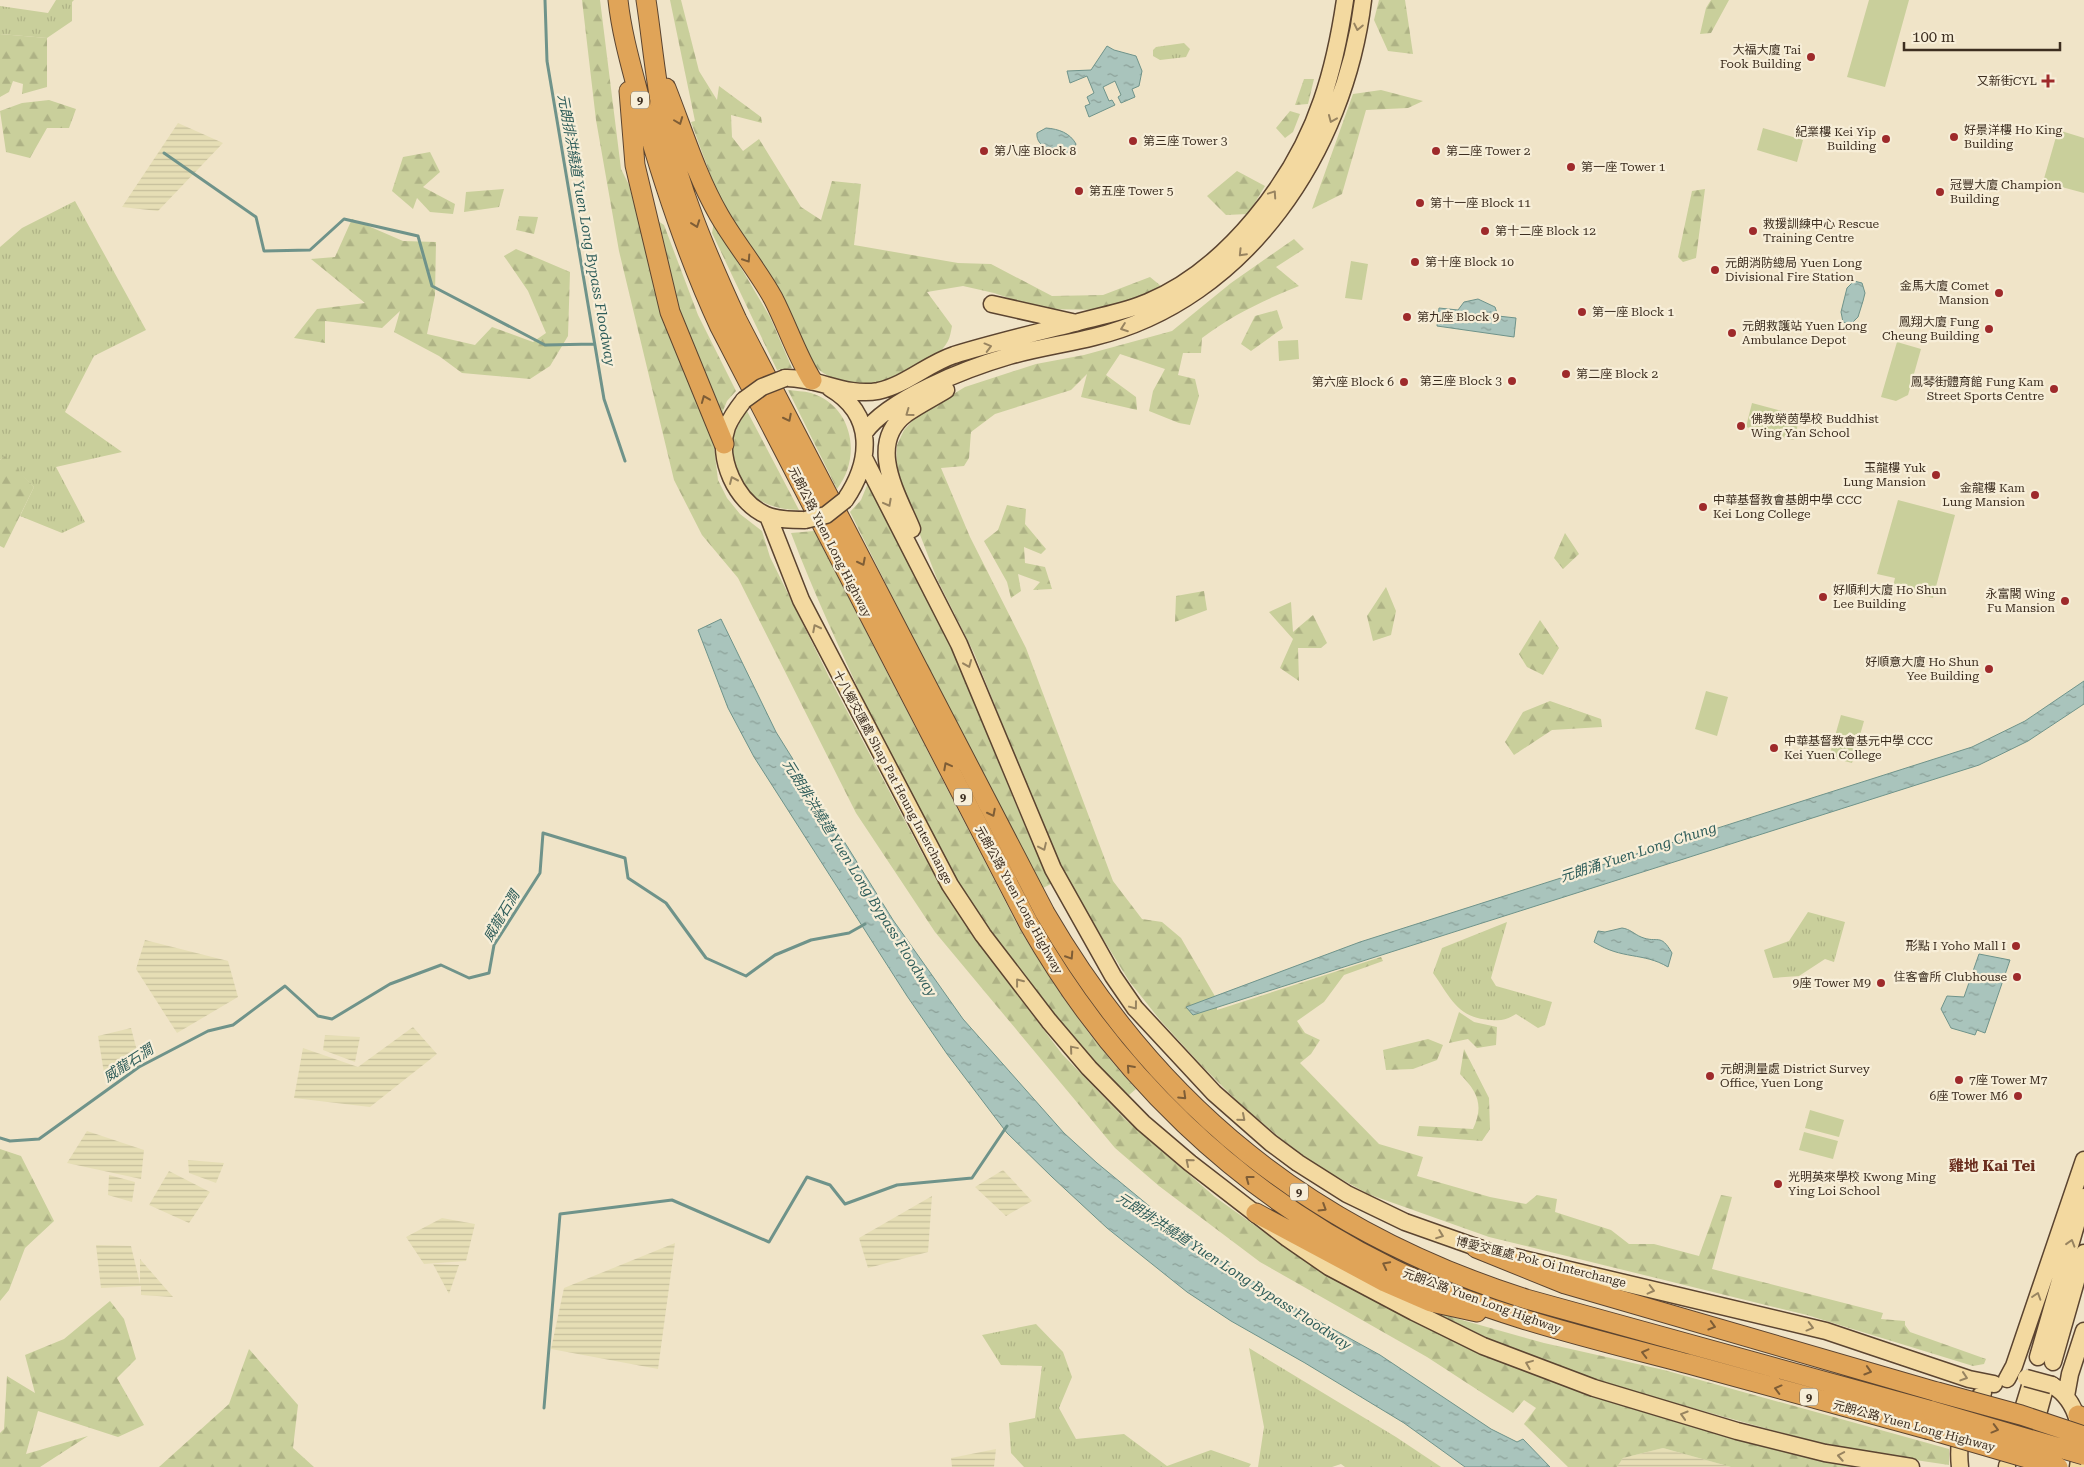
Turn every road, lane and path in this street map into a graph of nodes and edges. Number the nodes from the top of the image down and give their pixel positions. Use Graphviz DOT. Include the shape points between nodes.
graph roads {
  1 [pos="618,0"];
  2 [pos="646,0"];
  3 [pos="1345,0"];
  4 [pos="1363,0"];
  5 [pos="624,40"];
  6 [pos="655,59"];
  7 [pos="992,304"];
  8 [pos="1075,322"];
  9 [pos="1004,353"];
  10 [pos="817,382"];
  11 [pos="864,433"];
  12 [pos="724,444"];
  13 [pos="865,460"];
  14 [pos="768,516"];
  15 [pos="959,644"];
  16 [pos="2084,1160"];
  17 [pos="2084,1198"];
  18 [pos="1256,1213"];
  19 [pos="1476,1248"];
  20 [pos="2084,1253"];
  21 [pos="1534,1323"];
  22 [pos="2084,1330"];
  23 [pos="2000,1381"];
  24 [pos="2038,1385"];
  25 [pos="2066,1396"];
  26 [pos="2031,1412"];
  27 [pos="2081,1417"];
  28 [pos="1929,1420"];
  29 [pos="2084,1436"];
  30 [pos="2084,1455"];
  31 [pos="1911,1467"];
  32 [pos="1960,1467"];
  33 [pos="2058,1467"];
  34 [pos="2078,1467"];
  1 -- 5 [label="highway, 元朗公路 Yuen Long Highway / 9"];
  2 -- 6 [label="highway, 元朗公路 Yuen Long Highway / 9"];
  8 -- 3 [label="main road, one-way" via="1161,296 1196,274 1253,221 1288,170 1322,102"];
  4 -- 9 [label="main road, one-way" via="1348,73 1322,142 1288,201 1240,255 1211,282 1169,308 1134,324 1095,337"];
  12 -- 5 [label="highway, one-way" via="670,312 654,249 635,166"];
  21 -- 5 [label="highway, 元朗公路 Yuen Long Highway / 9, one-way" via="1395,1270 1280,1202 1218,1156 1163,1104 1072,995 1029,924 720,327 673,214"];
  6 -- 10 [label="highway, one-way" via="705,187 725,226 784,318 800,360"];
  6 -- 28 [label="highway, 元朗公路 Yuen Long Highway / 9, one-way" via="663,116 680,178 709,256 749,343 1045,913 1078,968 1118,1023 1176,1089 1231,1141 1291,1187 1377,1239 1438,1267 1526,1299"];
  7 -- 8 [label="main road"];
  8 -- 9 [label="main road"];
  10 -- 9 [label="main road, one-way" via="854,392 878,391 954,356"];
  9 -- 11 [label="main road" via="897,404 879,415"];
  9 -- 15 [label="main road, one-way" via="905,415 892,429 888,441 886,457 889,472"];
  10 -- 11 [label="main road" via="846,400 855,411"];
  10 -- 12 [label="main road, bridge" via="785,378 762,387 744,400 731,417"];
  11 -- 13 [label="main road"];
  14 -- 12 [label="main road, one-way" via="743,498 734,483"];
  13 -- 14 [label="main road, bridge" via="856,484 845,500 826,515 805,520"];
  13 -- 15 [label="main road, one-way"];
  18 -- 14 [label="main road, 十八鄉交匯處 Shap Pat Heung Interchange, one-way" via="1143,1123 1089,1068 983,935 950,885 801,600"];
  15 -- 19 [label="main road, 博愛交匯處 Pok Oi Interchange, one-way" via="1050,861 1113,976 1135,1008 1214,1093 1271,1143 1347,1194 1405,1222"];
  23 -- 16 [label="main road, one-way" via="2014,1366"];
  20 -- 17 [label="main road, one-way" via="2046,1359"];
  18 -- 21 [label="highway" via="1334,1257 1426,1300"];
  31 -- 18 [label="main road, one-way" via="1780,1442 1594,1388 1537,1367 1483,1346 1380,1295 1329,1266"];
  19 -- 23 [label="main road, 博愛交匯處 Pok Oi Interchange, one-way" via="1826,1331 1969,1379"];
  19 -- 29 [label="highway, one-way, bridge" via="1565,1284"];
  28 -- 21 [label="highway, 元朗公路 Yuen Long Highway / 9, one-way"];
  22 -- 25 [label="main road"];
  23 -- 24 [label="main road, 博愛交匯處 Pok Oi Interchange"];
  23 -- 32 [label="main road" via="1975,1401 1963,1424"];
  24 -- 25 [label="main road"];
  24 -- 26 [label="main road"];
  25 -- 27 [label="main road"];
  27 -- 34 [label="main road" via="2083,1439"];
  28 -- 30 [label="highway, 元朗公路 Yuen Long Highway / 9, one-way, bridge"];
  28 -- 33 [label="highway, 元朗公路 Yuen Long Highway / 9, bridge"];
}
